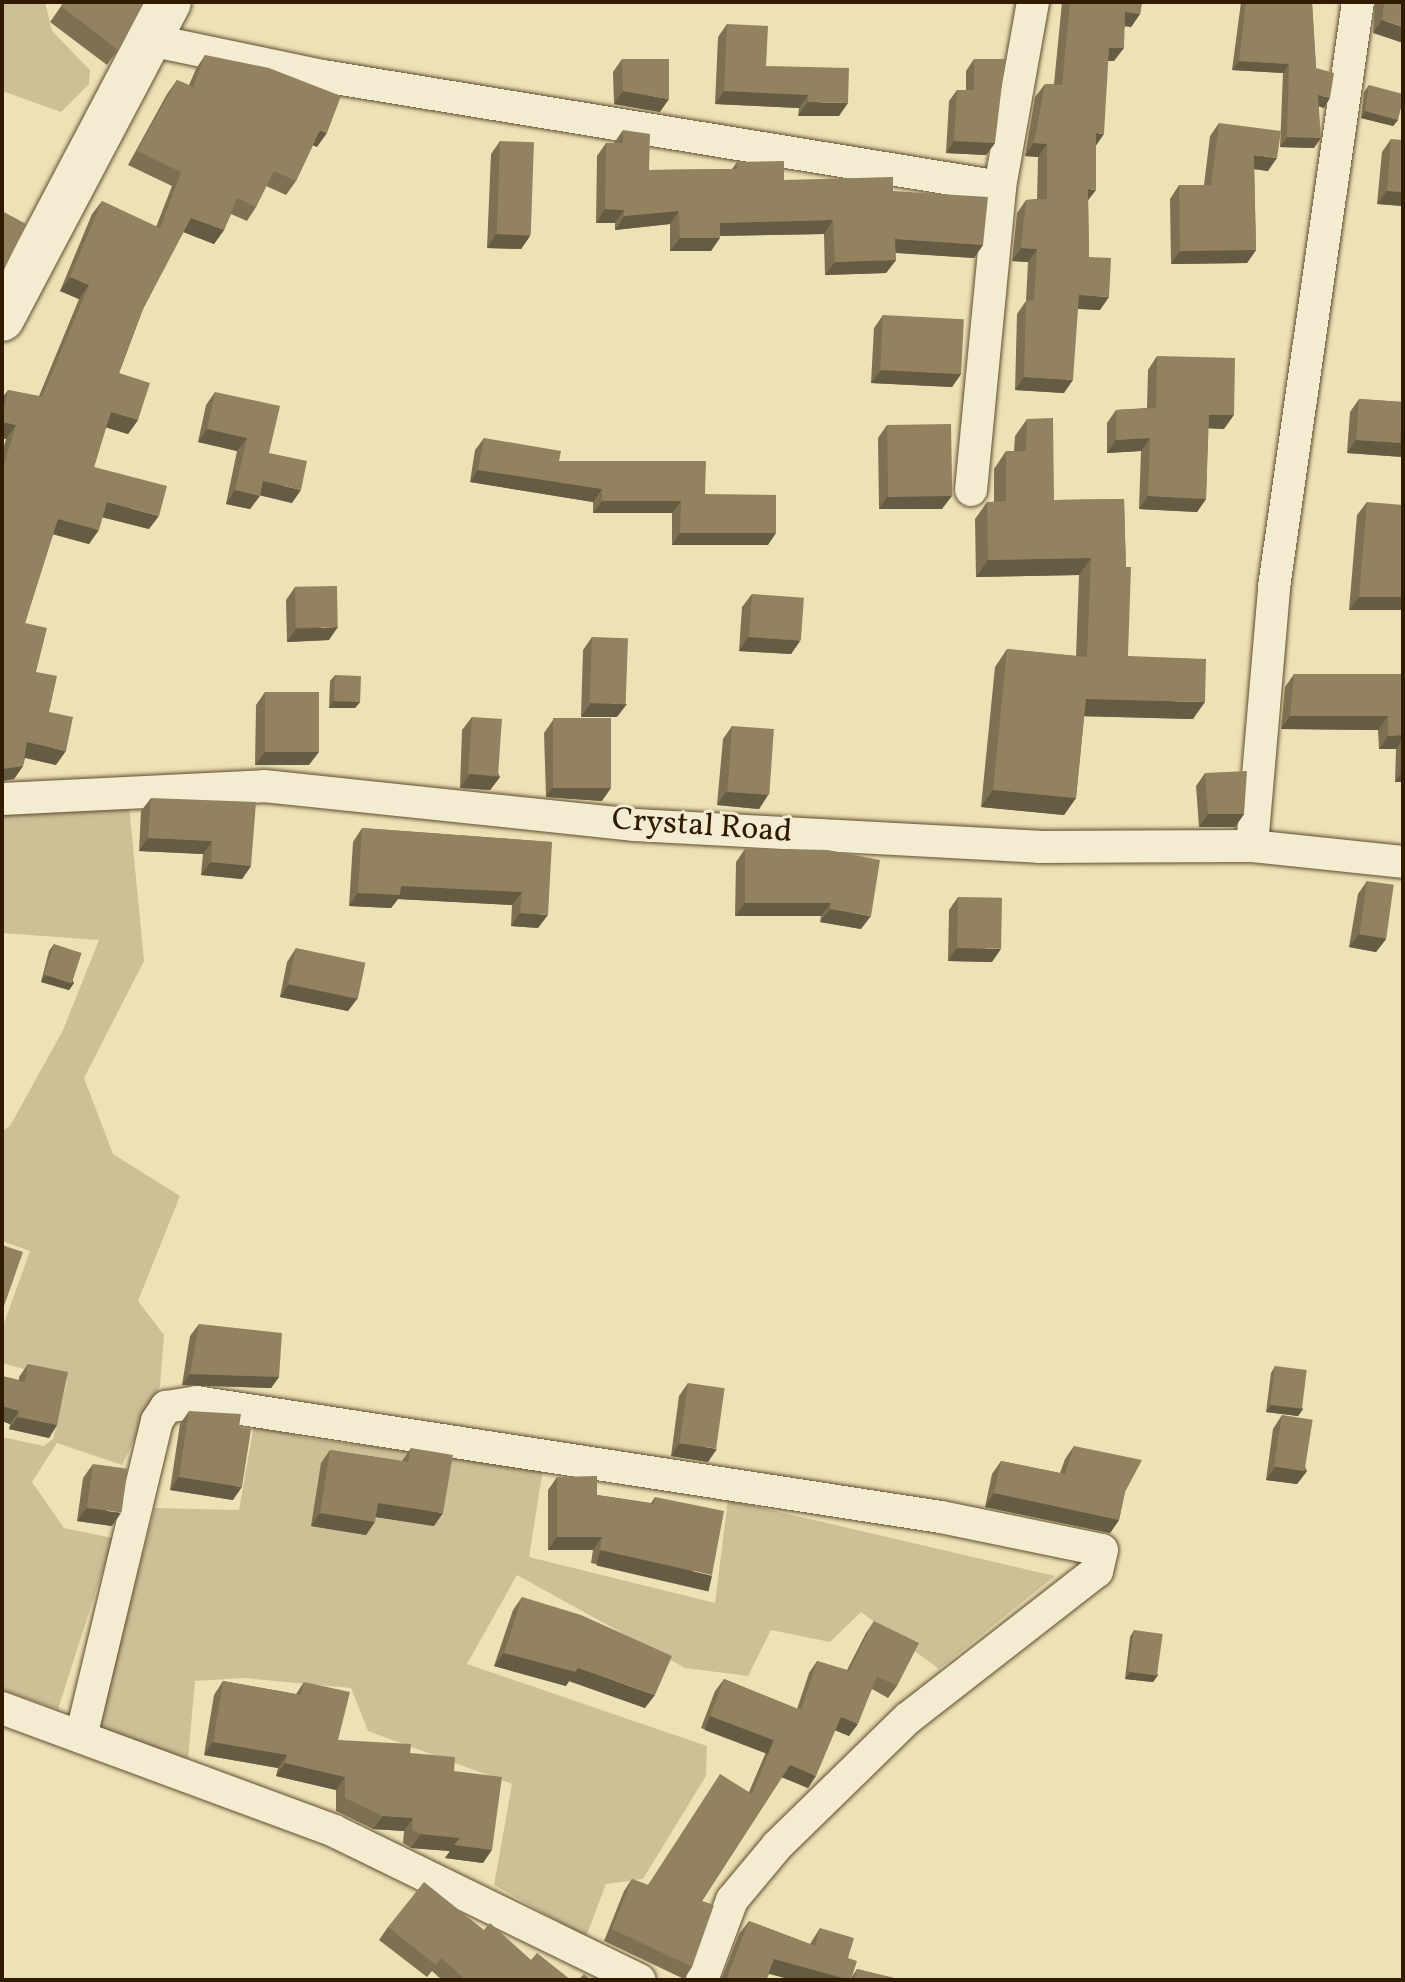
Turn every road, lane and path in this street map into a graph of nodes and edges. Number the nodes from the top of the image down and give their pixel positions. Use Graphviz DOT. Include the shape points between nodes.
graph roads {
  1 [pos="1033,2"];
  2 [pos="1358,2"];
  3 [pos="160,21"];
  4 [pos="1000,187"];
  5 [pos="2,319"];
  6 [pos="971,490"];
  7 [pos="2,799"];
  8 [pos="1252,846"];
  9 [pos="1403,862"];
  10 [pos="2,1708"];
  11 [pos="81,1737"];
  12 [pos="640,1980"];
  13 [pos="702,1980"];
  1 -- 4 [label="street"];
  2 -- 8 [label="street" via="1274,587"];
  3 -- 4 [label="street" via="338,78"];
  3 -- 5 [label="street"];
  4 -- 6 [label="street"];
  7 -- 8 [label="street, Crystal Road" via="264,786 651,826 1038,847"];
  8 -- 9 [label="street, Crystal Road"];
  10 -- 11 [label="street"];
  11 -- 12 [label="street" via="334,1831"];
  11 -- 13 [label="street" via="157,1421 166,1407 196,1402 941,1517 1102,1550 1097,1571 908,1718 777,1846 732,1900"];
}
